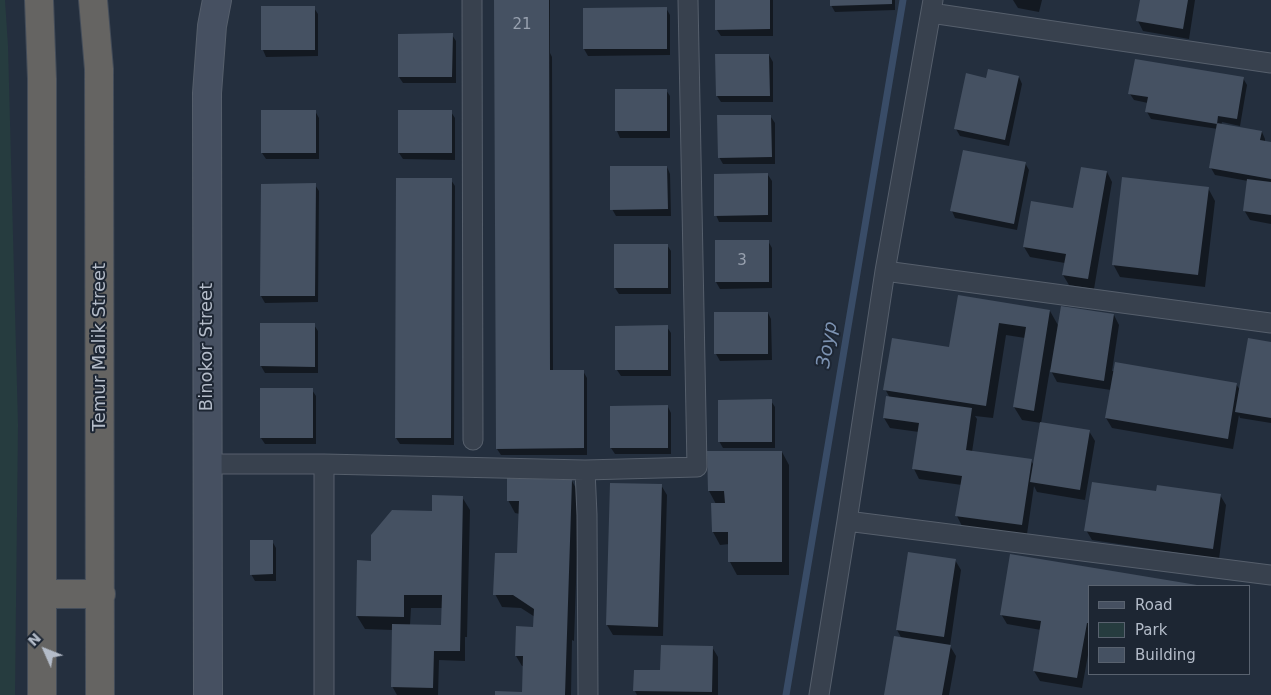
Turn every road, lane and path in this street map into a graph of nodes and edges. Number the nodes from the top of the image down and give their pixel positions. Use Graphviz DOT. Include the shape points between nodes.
graph roads {
  1 [pos="39,0"];
  2 [pos="93,0"];
  3 [pos="217,0"];
  4 [pos="472,0"];
  5 [pos="688,0"];
  6 [pos="932,6"];
  7 [pos="1271,64"];
  8 [pos="885,271"];
  9 [pos="1271,323"];
  10 [pos="473,440"];
  11 [pos="207,464"];
  12 [pos="324,464"];
  13 [pos="585,470"];
  14 [pos="848,521"];
  15 [pos="1271,575"];
  16 [pos="43,594"];
  17 [pos="101,594"];
  18 [pos="42,695"];
  19 [pos="100,695"];
  20 [pos="208,695"];
  21 [pos="324,695"];
  22 [pos="588,695"];
  23 [pos="819,695"];
  1 -- 16 [label="highway"];
  2 -- 17 [label="highway, Temur Malik Street" via="100,69"];
  3 -- 11 [label="main road, Binokor Street" via="207,93"];
  4 -- 10 [label="street"];
  5 -- 13 [label="street" via="697,468"];
  6 -- 7 [label="street"];
  6 -- 8 [label="street"];
  8 -- 9 [label="street"];
  8 -- 14 [label="street"];
  11 -- 12 [label="street"];
  11 -- 20 [label="main road, Binokor Street"];
  12 -- 13 [label="street"];
  12 -- 21 [label="street"];
  13 -- 22 [label="street"];
  14 -- 15 [label="street"];
  14 -- 23 [label="street"];
  16 -- 17 [label="highway"];
  16 -- 18 [label="highway"];
  17 -- 19 [label="highway, Temur Malik Street"];
}
